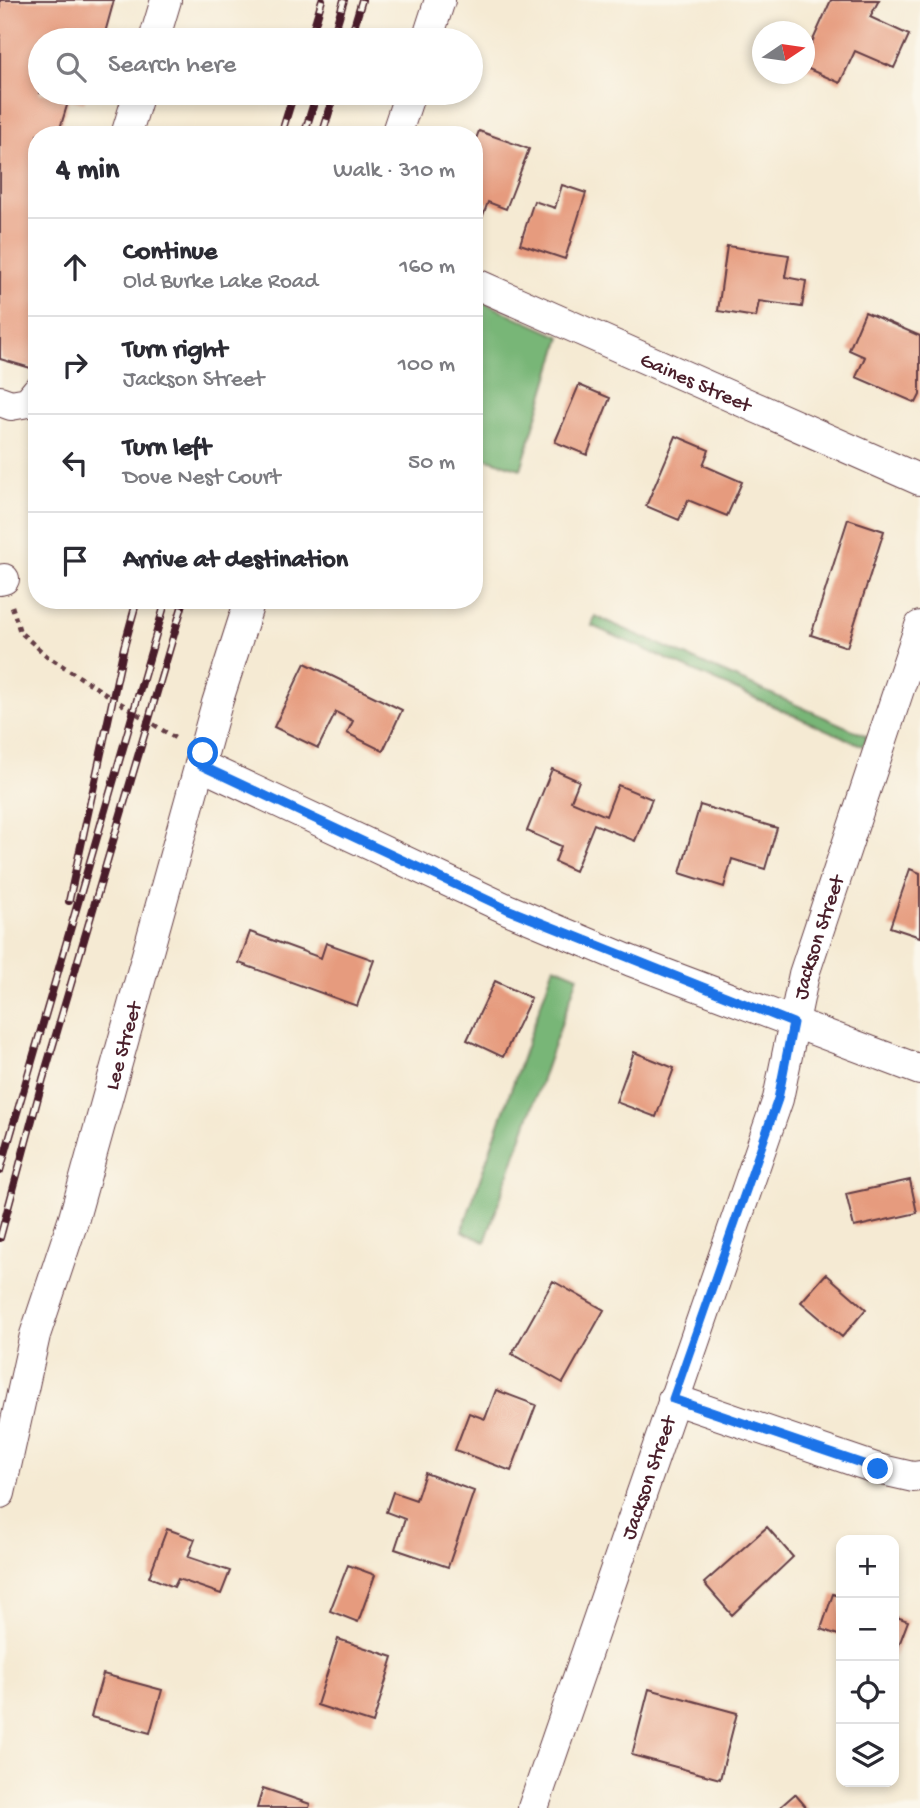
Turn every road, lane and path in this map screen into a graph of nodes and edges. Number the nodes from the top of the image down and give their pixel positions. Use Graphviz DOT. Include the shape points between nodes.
graph roads {
  1 [pos="166,0"];
  2 [pos="440,0"];
  3 [pos="158,28"];
  4 [pos="431,28"];
  5 [pos="135,105"];
  6 [pos="406,105"];
  7 [pos="129,126"];
  8 [pos="399,126"];
  9 [pos="483,287"];
  10 [pos="0,401"];
  11 [pos="28,402"];
  12 [pos="920,480"];
  13 [pos="2,579"];
  14 [pos="247,609"];
  15 [pos="920,626"];
  16 [pos="202,759"];
  17 [pos="793,1023"];
  18 [pos="920,1070"];
  19 [pos="673,1399"];
  20 [pos="920,1476"];
  21 [pos="0,1493"];
  22 [pos="533,1808"];
  1 -- 3 [label="street"];
  2 -- 4 [label="street"];
  5 -- 7 [label="street"];
  6 -- 8 [label="street"];
  9 -- 12 [label="street, Gaines Street"];
  10 -- 11 [label="street" via="11,405"];
  13 -- 16 [label="path" via="20,632 47,656"];
  14 -- 16 [label="street, Lee Street"];
  15 -- 17 [label="street, Jackson Street" via="804,974"];
  16 -- 17 [label="street" via="507,909"];
  16 -- 21 [label="street, Lee Street" via="74,1218 35,1335"];
  17 -- 18 [label="street"];
  17 -- 19 [label="street, Jackson Street" via="778,1099"];
  19 -- 20 [label="street" via="878,1469"];
  19 -- 22 [label="street, Jackson Street"];
}
